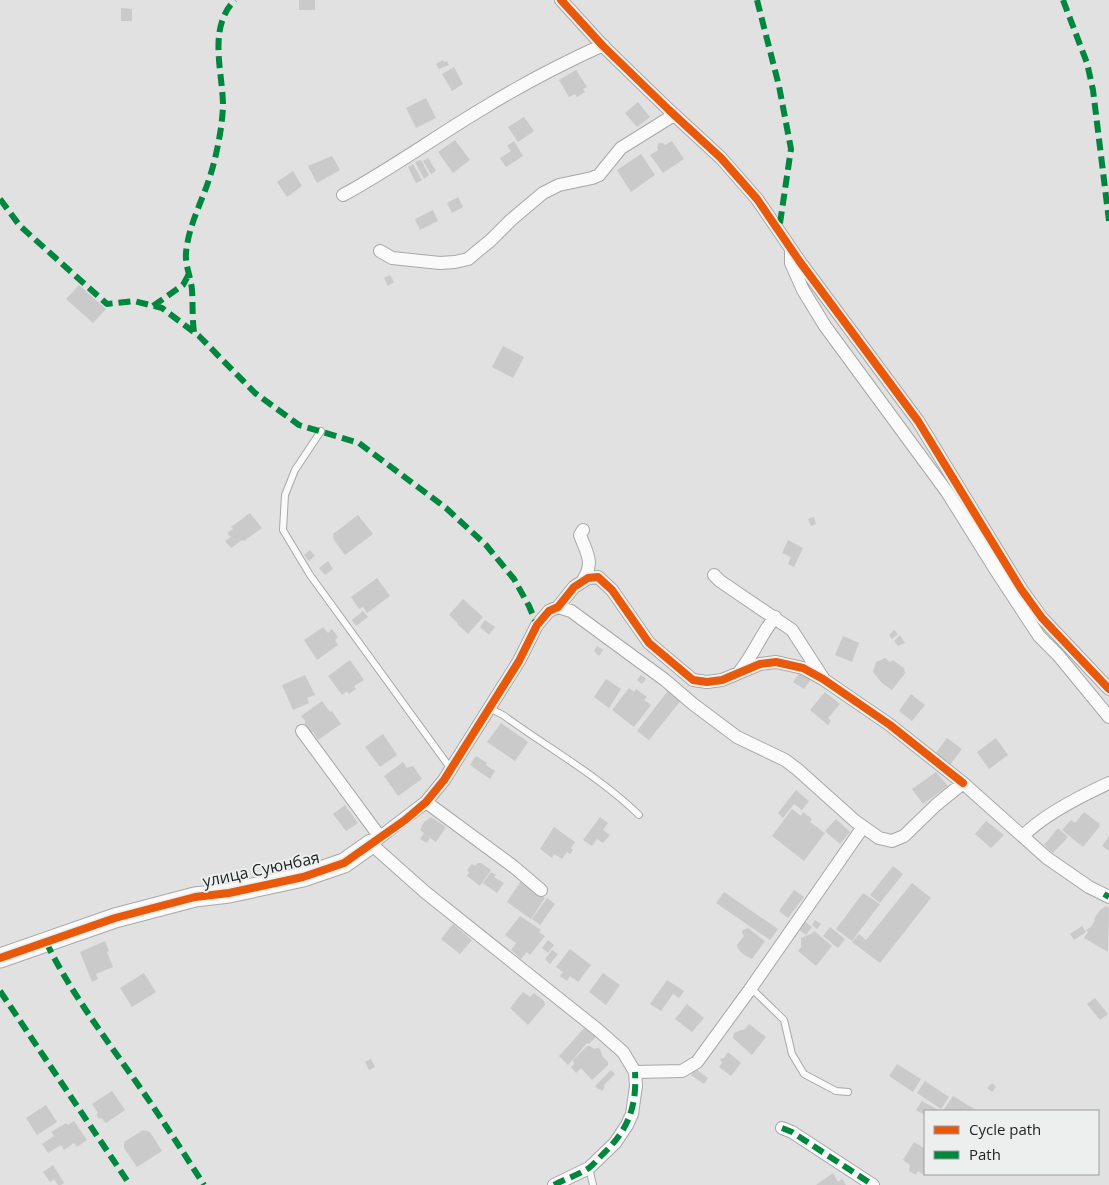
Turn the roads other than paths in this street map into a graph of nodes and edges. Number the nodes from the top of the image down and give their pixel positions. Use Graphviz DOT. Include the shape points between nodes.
graph roads {
  1 [pos="561,0"];
  2 [pos="603,44"];
  3 [pos="674,116"];
  4 [pos="343,195"];
  5 [pos="791,249"];
  6 [pos="380,251"];
  7 [pos="321,432"];
  8 [pos="583,530"];
  9 [pos="714,575"];
  10 [pos="582,582"];
  11 [pos="558,607"];
  12 [pos="775,617"];
  13 [pos="739,673"];
  14 [pos="824,679"];
  15 [pos="1109,689"];
  16 [pos="490,708"];
  17 [pos="1109,718"];
  18 [pos="302,731"];
  19 [pos="450,769"];
  20 [pos="963,783"];
  21 [pos="1109,783"];
  22 [pos="426,802"];
  23 [pos="639,815"];
  24 [pos="863,827"];
  25 [pos="1023,836"];
  26 [pos="376,840"];
  27 [pos="541,890"];
  28 [pos="1109,897"];
  29 [pos="0,958"];
  30 [pos="751,988"];
  31 [pos="635,1072"];
  32 [pos="848,1092"];
  33 [pos="782,1128"];
  34 [pos="589,1168"];
  35 [pos="554,1185"];
  36 [pos="593,1185"];
  37 [pos="873,1185"];
  1 -- 2 [label="street"];
  2 -- 3 [label="street"];
  2 -- 4 [label="street" via="563,62 482,109"];
  3 -- 5 [label="street" via="741,180"];
  3 -- 6 [label="street" via="621,148 599,175 542,193 468,259 440,263 392,258"];
  5 -- 15 [label="street" via="918,421 1026,596 1042,618"];
  5 -- 17 [label="street" via="791,263 825,325 947,492 1039,636"];
  7 -- 19 [label="lane" via="295,470 285,495 283,530 310,575"];
  8 -- 10 [label="street" via="580,535 590,562"];
  9 -- 12 [label="street"];
  10 -- 11 [label="street" via="565,596"];
  10 -- 13 [label="street" via="598,577 605,583 649,643 693,680 722,680"];
  11 -- 16 [label="street, улица Суюнбая" via="549,611 536,625 520,661"];
  11 -- 24 [label="street" via="572,611 737,737 791,765"];
  12 -- 13 [label="street"];
  12 -- 14 [label="street" via="792,630"];
  13 -- 14 [label="street" via="760,664 776,662 803,668"];
  14 -- 20 [label="street" via="890,725"];
  16 -- 19 [label="street, улица Суюнбая"];
  16 -- 23 [label="lane" via="595,779"];
  18 -- 26 [label="street"];
  19 -- 22 [label="street, улица Суюнбая"];
  20 -- 24 [label="street" via="904,836 892,841 879,838"];
  20 -- 25 [label="street"];
  21 -- 25 [label="street" via="1032,827"];
  22 -- 26 [label="street, улица Суюнбая"];
  22 -- 27 [label="street"];
  24 -- 30 [label="street"];
  25 -- 28 [label="street" via="1048,858"];
  26 -- 29 [label="street, улица Суюнбая" via="344,863 303,878 195,897 124,916"];
  26 -- 31 [label="street" via="426,892 623,1052"];
  30 -- 31 [label="street" via="697,1062 682,1071"];
  30 -- 32 [label="lane" via="784,1020 792,1054 804,1074 836,1091"];
  31 -- 34 [label="street" via="632,1114 627,1125 615,1143"];
  33 -- 37 [label="street"];
  34 -- 35 [label="street"];
  34 -- 36 [label="lane"];
}
